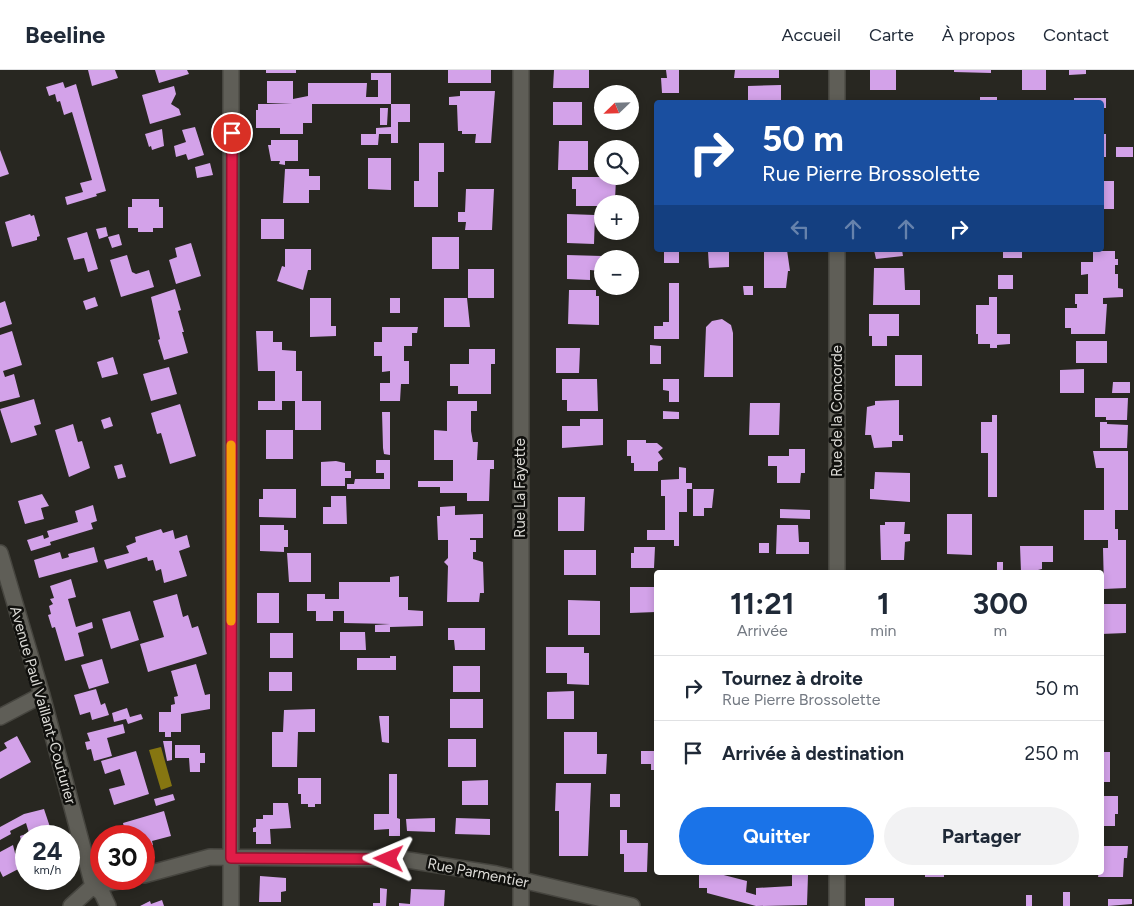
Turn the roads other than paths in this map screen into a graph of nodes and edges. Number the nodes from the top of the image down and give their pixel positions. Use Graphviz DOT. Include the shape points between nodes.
graph roads {
  1 [pos="231,70"];
  2 [pos="521,70"];
  3 [pos="837,70"];
  4 [pos="837,100"];
  5 [pos="837,252"];
  6 [pos="0,553"];
  7 [pos="837,570"];
  8 [pos="42,695"];
  9 [pos="0,717"];
  10 [pos="231,858"];
  11 [pos="155,872"];
  12 [pos="90,875"];
  13 [pos="837,875"];
  14 [pos="520,880"];
  15 [pos="90,889"];
  16 [pos="98,890"];
  17 [pos="71,906"];
  18 [pos="108,906"];
  19 [pos="231,906"];
  20 [pos="521,906"];
  21 [pos="632,906"];
  22 [pos="837,906"];
  1 -- 10 [label="street"];
  2 -- 14 [label="street, Rue La Fayette"];
  3 -- 4 [label="street"];
  5 -- 7 [label="street, Rue de la Concorde"];
  6 -- 8 [label="street, Avenue Paul Vaillant-Couturier"];
  8 -- 9 [label="street"];
  8 -- 12 [label="street, Avenue Paul Vaillant-Couturier"];
  10 -- 11 [label="street, Rue Parmentier" via="193,860"];
  10 -- 14 [label="street, Rue Parmentier" via="401,859"];
  10 -- 19 [label="street"];
  13 -- 22 [label="street"];
  14 -- 20 [label="street, Rue La Fayette"];
  14 -- 21 [label="street, Rue Parmentier"];
  15 -- 17 [label="street"];
  16 -- 18 [label="street, Avenue Paul Vaillant-Couturier"];
}
